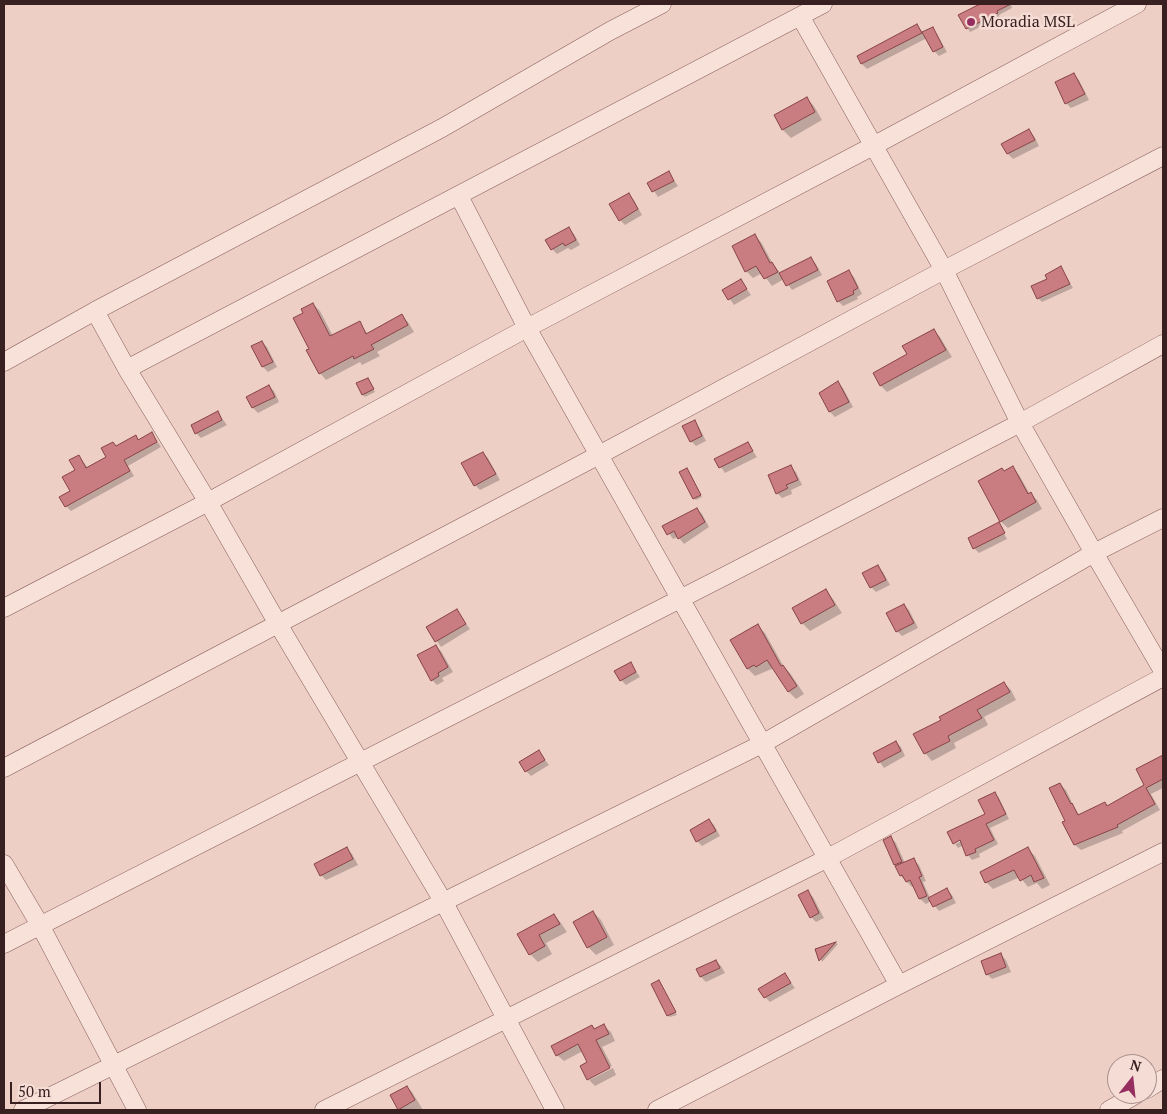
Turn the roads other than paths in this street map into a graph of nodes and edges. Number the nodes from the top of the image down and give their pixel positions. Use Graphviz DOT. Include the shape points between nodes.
graph roads {
  1 [pos="662,4"];
  2 [pos="823,4"];
  3 [pos="1137,4"];
  4 [pos="800,16"];
  5 [pos="873,146"];
  6 [pos="1163,156"];
  7 [pos="459,196"];
  8 [pos="944,270"];
  9 [pos="95,312"];
  10 [pos="527,328"];
  11 [pos="1163,344"];
  12 [pos="4,362"];
  13 [pos="127,369"];
  14 [pos="1020,423"];
  15 [pos="599,456"];
  16 [pos="208,502"];
  17 [pos="1163,518"];
  18 [pos="1094,553"];
  19 [pos="680,598"];
  20 [pos="4,608"];
  21 [pos="278,624"];
  22 [pos="1163,670"];
  23 [pos="1163,677"];
  24 [pos="762,744"];
  25 [pos="360,762"];
  26 [pos="4,768"];
  27 [pos="1163,852"];
  28 [pos="826,859"];
  29 [pos="4,864"];
  30 [pos="443,901"];
  31 [pos="40,925"];
  32 [pos="4,944"];
  33 [pos="899,985"];
  34 [pos="506,1018"];
  35 [pos="112,1065"];
  36 [pos="23,1110"];
  37 [pos="137,1110"];
  38 [pos="324,1110"];
  39 [pos="556,1110"];
  40 [pos="657,1110"];
  1 -- 9 [label="street" via="442,128"];
  2 -- 4 [label="street"];
  3 -- 5 [label="street"];
  4 -- 5 [label="street"];
  4 -- 7 [label="street"];
  5 -- 8 [label="street"];
  5 -- 10 [label="street"];
  6 -- 8 [label="street"];
  7 -- 10 [label="street"];
  7 -- 13 [label="street"];
  8 -- 14 [label="street"];
  8 -- 15 [label="street"];
  9 -- 12 [label="street"];
  9 -- 13 [label="street"];
  10 -- 15 [label="street"];
  10 -- 16 [label="street"];
  11 -- 14 [label="street"];
  13 -- 16 [label="street"];
  14 -- 18 [label="street"];
  14 -- 19 [label="street"];
  15 -- 19 [label="street"];
  15 -- 21 [label="street"];
  16 -- 20 [label="street"];
  16 -- 21 [label="street"];
  17 -- 18 [label="street"];
  18 -- 22 [label="street"];
  18 -- 24 [label="street"];
  19 -- 24 [label="street"];
  19 -- 25 [label="street"];
  21 -- 25 [label="street"];
  21 -- 26 [label="street"];
  23 -- 28 [label="street"];
  24 -- 28 [label="street"];
  24 -- 30 [label="street"];
  25 -- 30 [label="street"];
  25 -- 31 [label="street"];
  27 -- 33 [label="street"];
  28 -- 33 [label="street"];
  28 -- 34 [label="street"];
  29 -- 31 [label="street"];
  30 -- 34 [label="street"];
  30 -- 35 [label="street"];
  31 -- 32 [label="street"];
  31 -- 35 [label="street"];
  33 -- 40 [label="street"];
  34 -- 38 [label="street"];
  34 -- 39 [label="street"];
  35 -- 36 [label="street"];
  35 -- 37 [label="street"];
}
